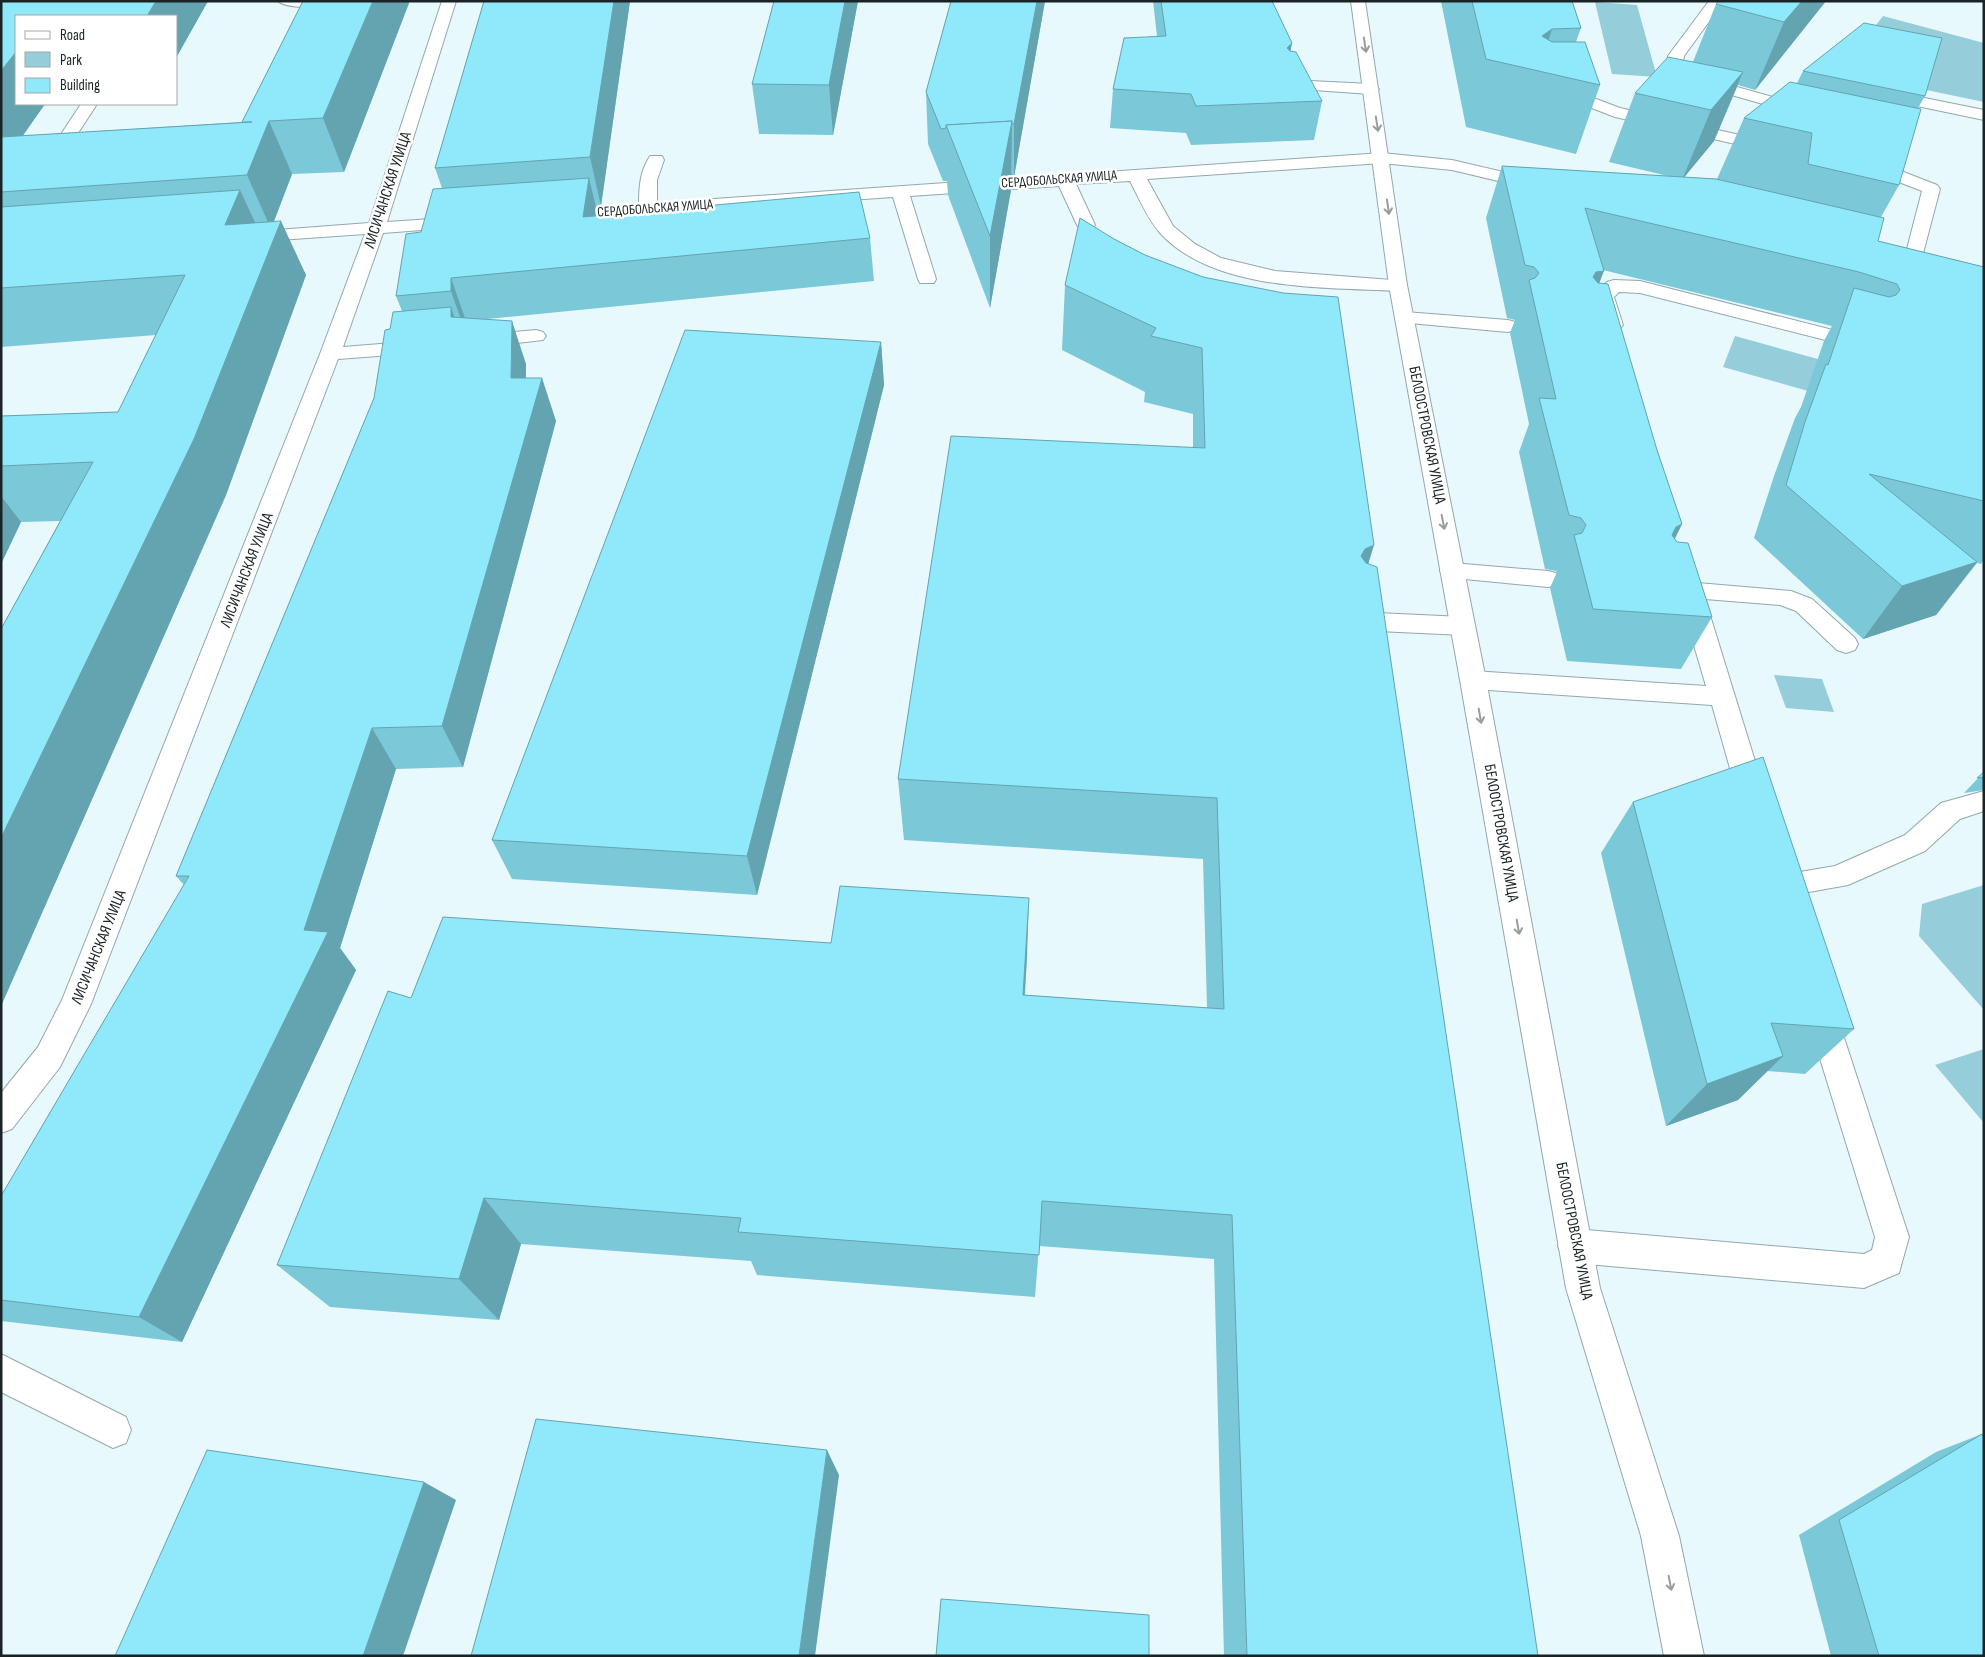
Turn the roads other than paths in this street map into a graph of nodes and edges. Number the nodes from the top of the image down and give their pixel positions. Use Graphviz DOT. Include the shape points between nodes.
graph roads {
  1 [pos="286,1"];
  2 [pos="449,1"];
  3 [pos="1358,1"];
  4 [pos="1717,1"];
  5 [pos="345,2"];
  6 [pos="327,3"];
  7 [pos="319,21"];
  8 [pos="1290,85"];
  9 [pos="1371,89"];
  10 [pos="1788,91"];
  11 [pos="1871,92"];
  12 [pos="1540,102"];
  13 [pos="1774,102"];
  14 [pos="88,105"];
  15 [pos="1984,115"];
  16 [pos="1738,140"];
  17 [pos="1786,150"];
  18 [pos="1382,158"];
  19 [pos="72,159"];
  20 [pos="52,160"];
  21 [pos="656,160"];
  22 [pos="35,162"];
  23 [pos="1852,165"];
  24 [pos="1135,174"];
  25 [pos="1065,179"];
  26 [pos="1550,189"];
  27 [pos="900,190"];
  28 [pos="648,208"];
  29 [pos="542,216"];
  30 [pos="474,221"];
  31 [pos="1086,226"];
  32 [pos="376,228"];
  33 [pos="235,238"];
  34 [pos="1889,271"];
  35 [pos="1909,276"];
  36 [pos="927,279"];
  37 [pos="1928,280"];
  38 [pos="1398,284"];
  39 [pos="1405,318"];
  40 [pos="1508,326"];
  41 [pos="536,336"];
  42 [pos="1609,337"];
  43 [pos="1857,342"];
  44 [pos="330,354"];
  45 [pos="1682,561"];
  46 [pos="1452,571"];
  47 [pos="1548,579"];
  48 [pos="1657,587"];
  49 [pos="1690,590"];
  50 [pos="1356,621"];
  51 [pos="1463,626"];
  52 [pos="1846,644"];
  53 [pos="1473,680"];
  54 [pos="1722,696"];
  55 [pos="1982,801"];
  56 [pos="1761,825"];
  57 [pos="1772,859"];
  58 [pos="1780,885"];
  59 [pos="1789,913"];
  60 [pos="1812,985"];
  61 [pos="1,1118"];
  62 [pos="1575,1246"];
  63 [pos="1,1372"];
  64 [pos="113,1430"];
  65 [pos="1684,1656"];
  1 -- 6 [label="street"];
  2 -- 32 [label="street, ЛИСИЧАНСКАЯ УЛИЦА"];
  3 -- 9 [label="street, БЕЛООСТРОВСКАЯ УЛИЦА, one-way"];
  4 -- 13 [label="street" via="1676,56 1674,70 1688,78"];
  5 -- 6 [label="street"];
  6 -- 7 [label="street"];
  8 -- 9 [label="street"];
  9 -- 18 [label="street, БЕЛООСТРОВСКАЯ УЛИЦА, one-way"];
  10 -- 13 [label="street"];
  11 -- 15 [label="street"];
  12 -- 16 [label="street" via="1590,96 1615,112"];
  13 -- 16 [label="street"];
  14 -- 20 [label="street"];
  16 -- 17 [label="street"];
  18 -- 24 [label="street, СЕРДОБОЛЬСКАЯ УЛИЦА"];
  18 -- 26 [label="street, СЕРДОБОЛЬСКАЯ УЛИЦА" via="1452,165"];
  18 -- 38 [label="street, БЕЛООСТРОВСКАЯ УЛИЦА, one-way"];
  19 -- 20 [label="street"];
  20 -- 22 [label="street"];
  21 -- 28 [label="street" via="648,180"];
  23 -- 35 [label="street" via="1890,173 1931,189"];
  24 -- 25 [label="street, СЕРДОБОЛЬСКАЯ УЛИЦА"];
  24 -- 38 [label="street" via="1166,230 1189,250 1222,266 1261,275"];
  25 -- 27 [label="street, СЕРДОБОЛЬСКАЯ УЛИЦА"];
  25 -- 31 [label="street"];
  27 -- 28 [label="street, СЕРДОБОЛЬСКАЯ УЛИЦА"];
  27 -- 36 [label="street"];
  28 -- 29 [label="street, СЕРДОБОЛЬСКАЯ УЛИЦА"];
  30 -- 32 [label="street"];
  32 -- 33 [label="street"];
  32 -- 44 [label="street, ЛИСИЧАНСКАЯ УЛИЦА"];
  34 -- 35 [label="street"];
  35 -- 37 [label="street"];
  38 -- 39 [label="street, БЕЛООСТРОВСКАЯ УЛИЦА"];
  39 -- 40 [label="street"];
  39 -- 46 [label="street, БЕЛООСТРОВСКАЯ УЛИЦА, one-way"];
  41 -- 44 [label="street"];
  42 -- 43 [label="street" via="1604,296 1614,286 1640,287"];
  44 -- 61 [label="street, ЛИСИЧАНСКАЯ УЛИЦА" via="76,1004 50,1057"];
  45 -- 49 [label="street"];
  46 -- 47 [label="street"];
  46 -- 51 [label="street, БЕЛООСТРОВСКАЯ УЛИЦА"];
  48 -- 49 [label="street"];
  49 -- 52 [label="street" via="1783,597 1804,605"];
  49 -- 54 [label="street"];
  50 -- 51 [label="street"];
  51 -- 53 [label="street, БЕЛООСТРОВСКАЯ УЛИЦА"];
  53 -- 54 [label="street"];
  53 -- 62 [label="street, БЕЛООСТРОВСКАЯ УЛИЦА, one-way"];
  54 -- 56 [label="street"];
  55 -- 58 [label="street" via="1951,811 1915,843 1838,877"];
  57 -- 58 [label="street"];
  58 -- 59 [label="street"];
  60 -- 62 [label="street" via="1892,1237 1887,1261 1864,1271"];
  62 -- 65 [label="street, БЕЛООСТРОВСКАЯ УЛИЦА, one-way" via="1583,1288 1660,1536"];
  63 -- 64 [label="street"];
}
